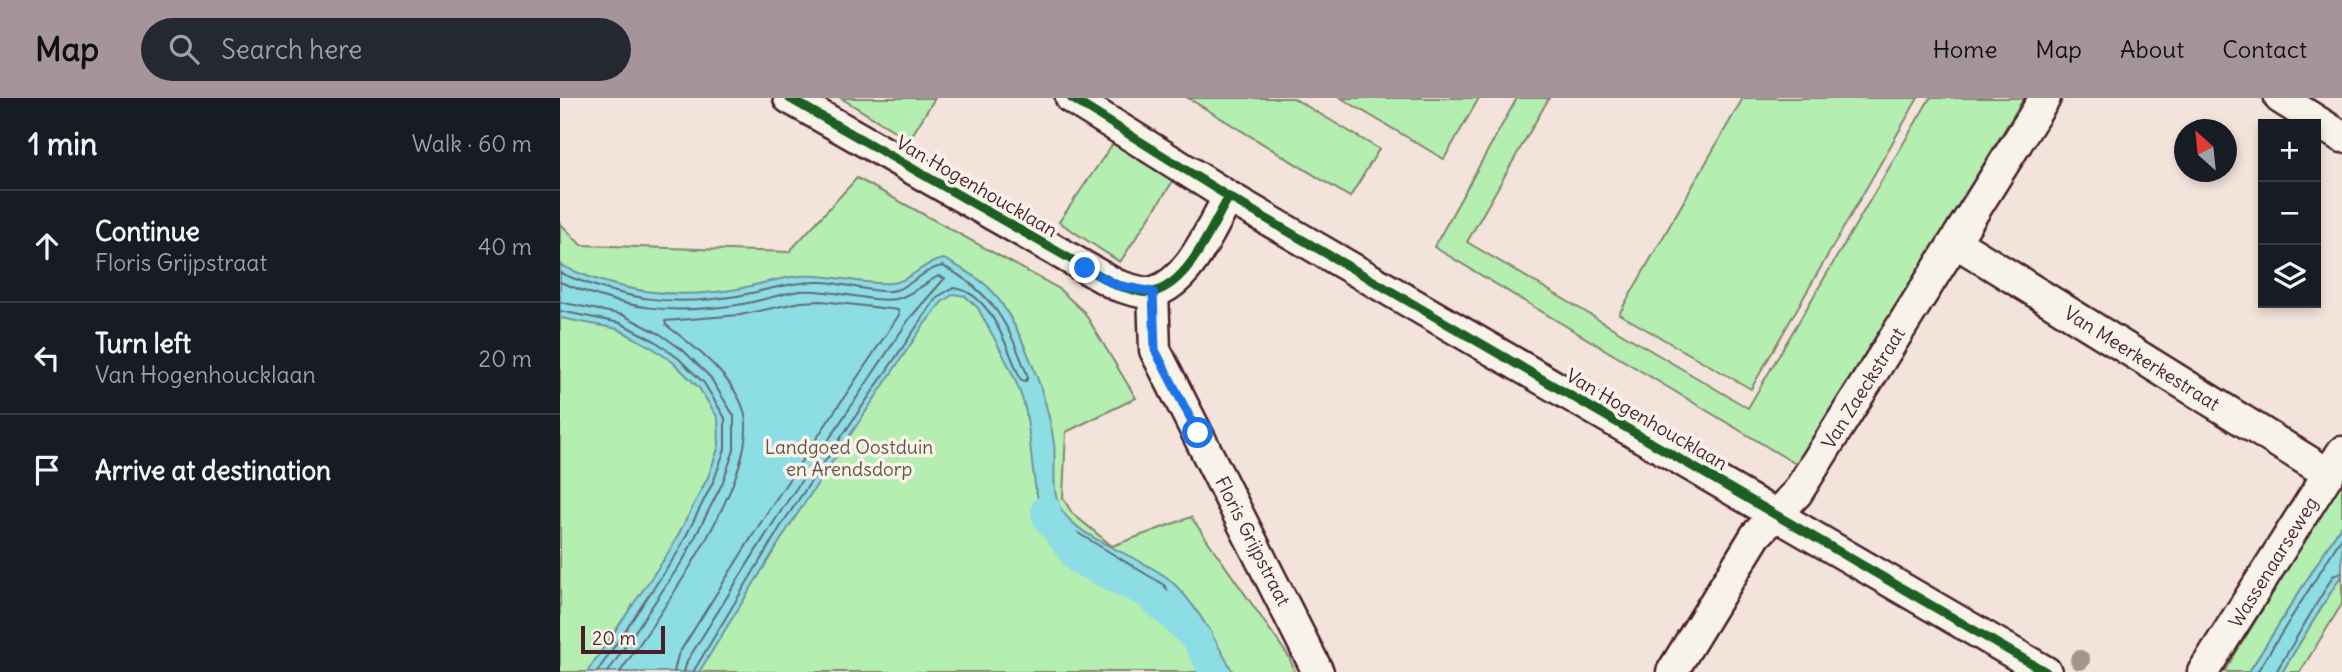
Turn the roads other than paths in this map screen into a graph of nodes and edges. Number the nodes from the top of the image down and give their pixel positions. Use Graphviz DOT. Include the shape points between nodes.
graph roads {
  1 [pos="789,98"];
  2 [pos="1071,98"];
  3 [pos="2045,98"];
  4 [pos="2280,98"];
  5 [pos="2342,137"];
  6 [pos="1229,197"];
  7 [pos="1955,242"];
  8 [pos="1153,292"];
  9 [pos="2335,463"];
  10 [pos="1776,514"];
  11 [pos="1318,672"];
  12 [pos="1672,672"];
  13 [pos="2046,672"];
  14 [pos="2203,672"];
  1 -- 8 [label="street, Van Hogenhoucklaan" via="1116,285"];
  2 -- 6 [label="street, Van Hogenhoucklaan"];
  3 -- 7 [label="street, Van Zaeckstraat"];
  4 -- 5 [label="street"];
  6 -- 8 [label="street" via="1186,269"];
  6 -- 10 [label="street, Van Hogenhoucklaan"];
  7 -- 9 [label="street, Van Meerkerkestraat"];
  7 -- 10 [label="street, Van Zaeckstraat" via="1797,493"];
  8 -- 11 [label="street, Floris Grijpstraat" via="1155,350"];
  9 -- 14 [label="street, Wassenaarseweg"];
  10 -- 12 [label="street, Van Zaeckstraat" via="1756,535"];
  10 -- 13 [label="street, Van Hogenhoucklaan"];
}
